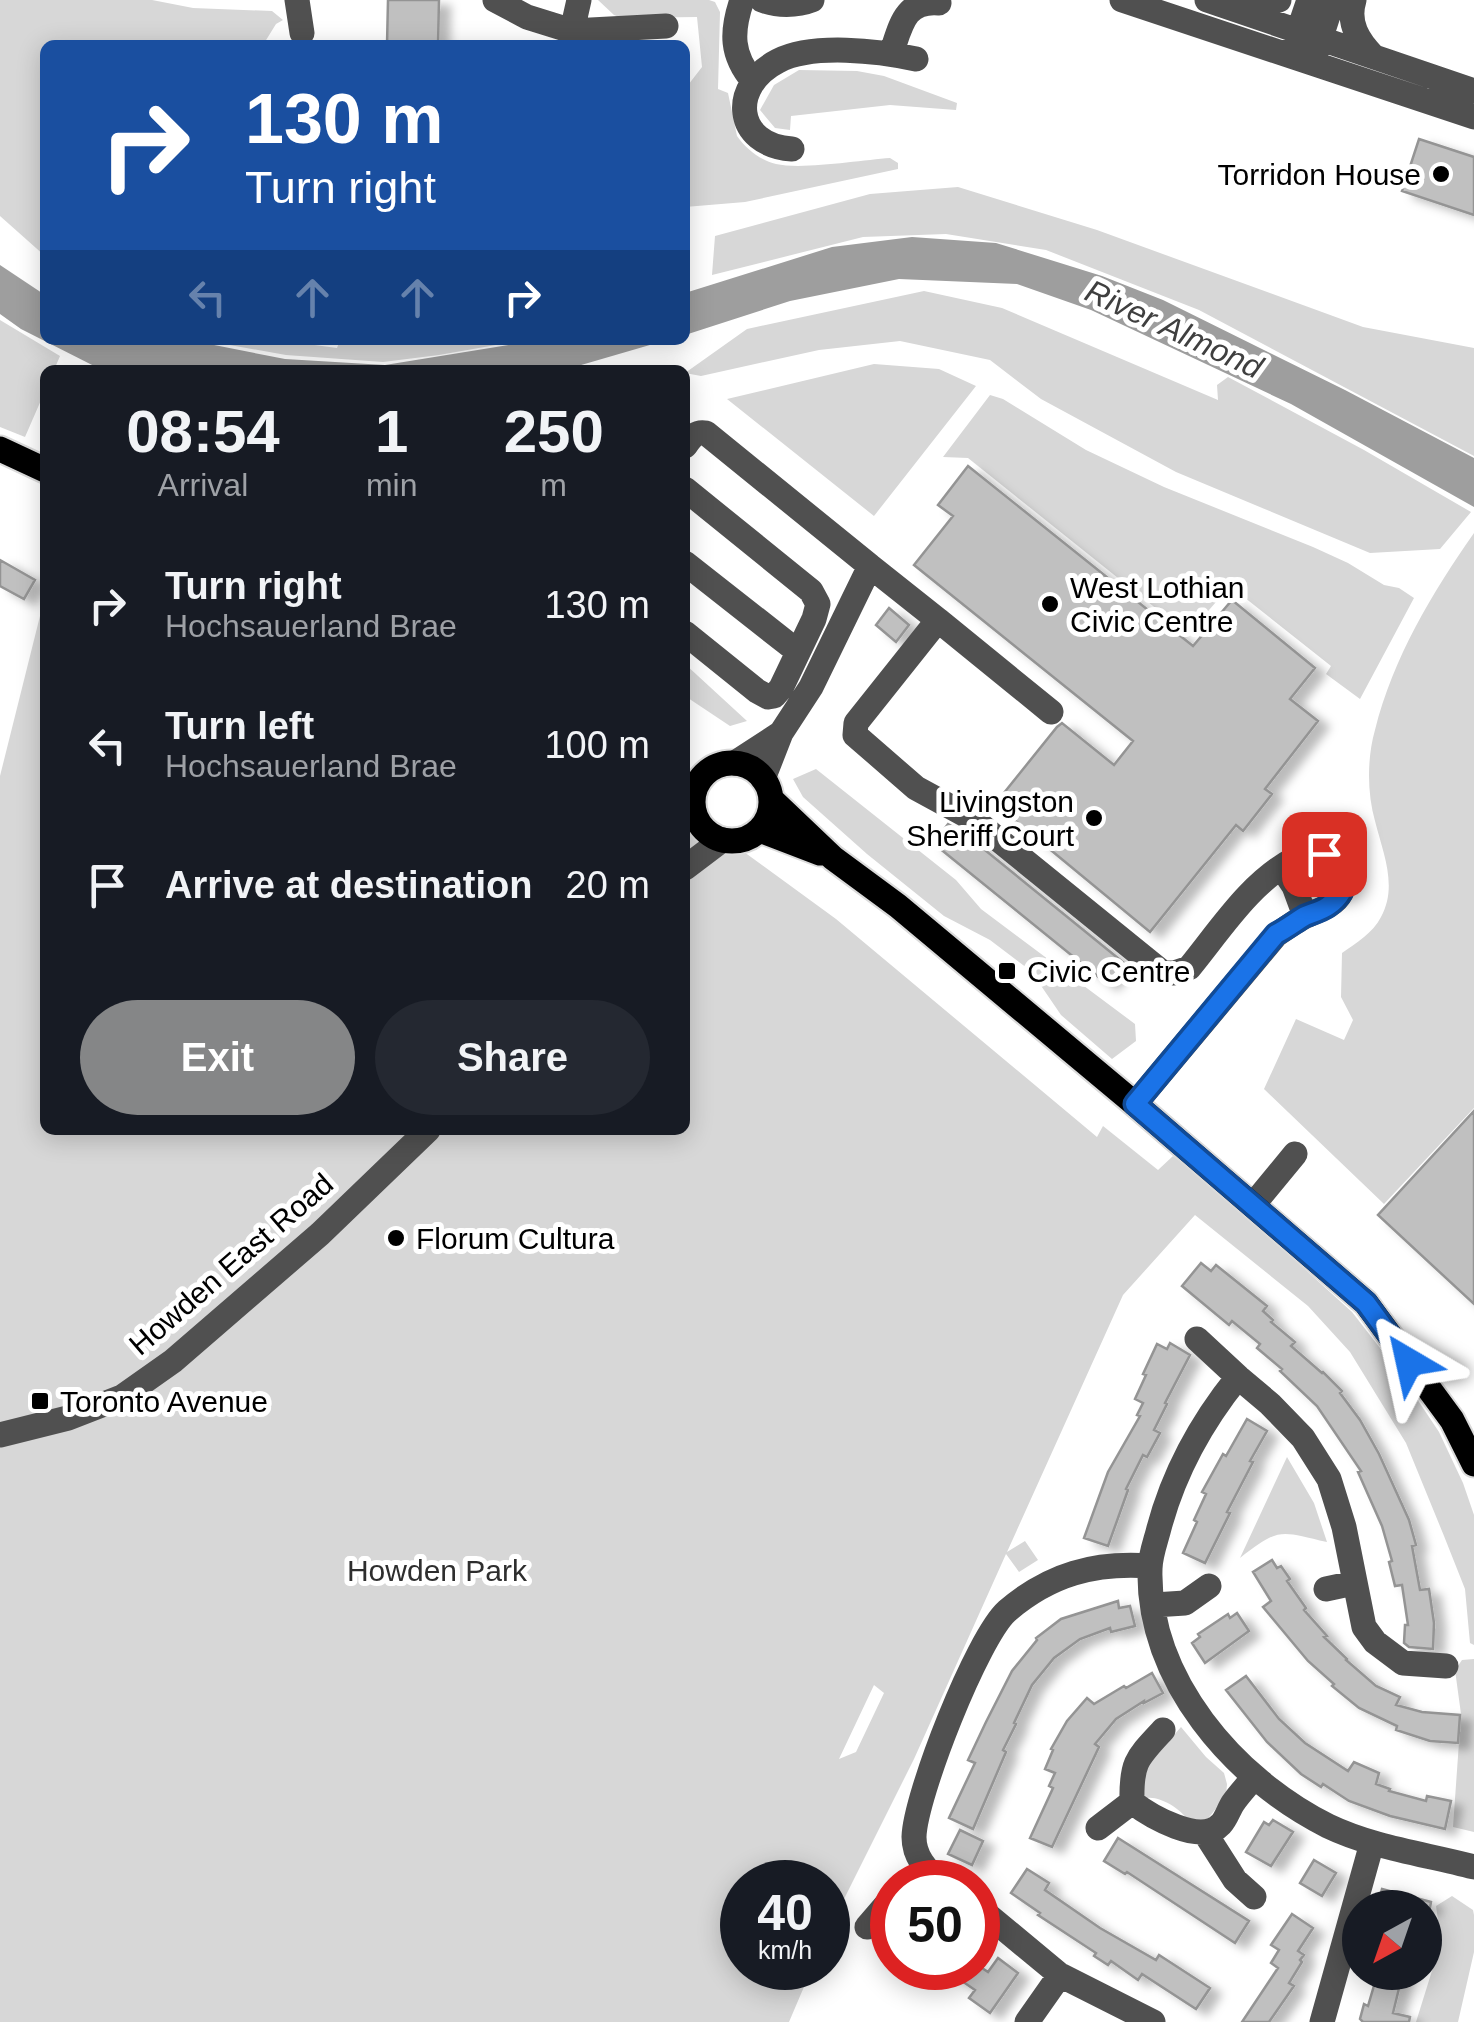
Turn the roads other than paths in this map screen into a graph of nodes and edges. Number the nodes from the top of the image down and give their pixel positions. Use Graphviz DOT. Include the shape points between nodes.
graph roads {
  1 [pos="297,0"];
  2 [pos="495,0"];
  3 [pos="578,0"];
  4 [pos="742,0"];
  5 [pos="762,0"];
  6 [pos="812,0"];
  7 [pos="1122,0"];
  8 [pos="1279,0"];
  9 [pos="1309,0"];
  10 [pos="1332,0"];
  11 [pos="1354,0"];
  12 [pos="1214,2"];
  13 [pos="940,3"];
  14 [pos="666,26"];
  15 [pos="572,31"];
  16 [pos="302,32"];
  17 [pos="1305,48"];
  18 [pos="1374,58"];
  19 [pos="752,81"];
  20 [pos="1474,90"];
  21 [pos="1474,117"];
  22 [pos="792,149"];
  23 [pos="690,441"];
  24 [pos="0,449"];
  25 [pos="40,468"];
  26 [pos="690,492"];
  27 [pos="870,566"];
  28 [pos="690,567"];
  29 [pos="938,620"];
  30 [pos="690,637"];
  31 [pos="797,651"];
  32 [pos="1051,712"];
  33 [pos="780,733"];
  34 [pos="710,766"];
  35 [pos="767,789"];
  36 [pos="690,791"];
  37 [pos="690,796"];
  38 [pos="760,830"];
  39 [pos="712,834"];
  40 [pos="833,858"];
  41 [pos="690,863"];
  42 [pos="1282,868"];
  43 [pos="1304,916"];
  44 [pos="1135,1104"];
  45 [pos="423,1135"];
  46 [pos="1295,1154"];
  47 [pos="1254,1205"];
  48 [pos="1197,1339"];
  49 [pos="1238,1377"];
  50 [pos="0,1435"];
  51 [pos="1474,1464"];
  52 [pos="1150,1566"];
  53 [pos="1354,1583"];
  54 [pos="1209,1586"];
  55 [pos="1326,1589"];
  56 [pos="1154,1605"];
  57 [pos="1446,1666"];
  58 [pos="1162,1730"];
  59 [pos="1254,1777"];
  60 [pos="1132,1802"];
  61 [pos="1098,1828"];
  62 [pos="1205,1833"];
  63 [pos="1372,1843"];
  64 [pos="918,1860"];
  65 [pos="1474,1868"];
  66 [pos="1254,1897"];
  67 [pos="870,1924"];
  68 [pos="1000,1925"];
  69 [pos="867,1927"];
  70 [pos="1060,1975"];
  71 [pos="1027,2022"];
  72 [pos="1153,2022"];
  73 [pos="1322,2022"];
  1 -- 16 [label="street"];
  2 -- 15 [label="street"];
  3 -- 15 [label="street"];
  4 -- 19 [label="street" via="735,50"];
  5 -- 6 [label="street"];
  7 -- 17 [label="street"];
  8 -- 12 [label="street" via="1262,6"];
  9 -- 17 [label="street"];
  10 -- 17 [label="street"];
  11 -- 18 [label="street" via="1354,29"];
  12 -- 17 [label="street"];
  13 -- 19 [label="street" via="909,11 903,56 864,49 800,54"];
  14 -- 15 [label="street"];
  17 -- 18 [label="street"];
  17 -- 21 [label="street"];
  18 -- 20 [label="street"];
  19 -- 22 [label="street" via="744,105 748,124 774,148"];
  23 -- 27 [label="street" via="700,432 715,439"];
  24 -- 25 [label="main road"];
  26 -- 31 [label="street" via="816,596 818,610"];
  27 -- 29 [label="street"];
  27 -- 33 [label="street"];
  28 -- 31 [label="street"];
  29 -- 32 [label="street"];
  29 -- 42 [label="street" via="856,723 855,735 916,788 973,819 1163,973 1189,968 1252,891"];
  30 -- 31 [label="street" via="768,698 781,688"];
  33 -- 34 [label="street"];
  33 -- 35 [label="street"];
  34 -- 35 [label="main road" via="755,771"];
  34 -- 36 [label="main road"];
  35 -- 38 [label="main road"];
  35 -- 40 [label="main road"];
  37 -- 39 [label="main road" via="696,818"];
  38 -- 39 [label="main road" via="742,840"];
  38 -- 40 [label="main road"];
  39 -- 41 [label="street"];
  40 -- 44 [label="main road"];
  42 -- 43 [label="street"];
  42 -- 43 [label="street" via="1308,854 1324,854 1342,868 1341,894"];
  43 -- 44 [label="street" via="1276,934"];
  44 -- 47 [label="main road"];
  45 -- 50 [label="street, Howden East Road" via="174,1361 122,1397"];
  46 -- 47 [label="street"];
  47 -- 51 [label="main road" via="1366,1303 1452,1420"];
  48 -- 49 [label="street"];
  49 -- 52 [label="street" via="1176,1474"];
  49 -- 53 [label="street" via="1302,1438 1329,1479"];
  52 -- 56 [label="street"];
  52 -- 64 [label="street" via="1084,1569 1032,1592 1003,1614 964,1687 921,1798 914,1836"];
  53 -- 55 [label="street"];
  53 -- 57 [label="street" via="1364,1627 1375,1642 1402,1662"];
  54 -- 56 [label="street" via="1184,1603"];
  56 -- 59 [label="street" via="1174,1676 1222,1746"];
  58 -- 60 [label="street" via="1140,1754 1131,1776"];
  59 -- 62 [label="street" via="1220,1826"];
  59 -- 63 [label="street" via="1328,1826"];
  60 -- 61 [label="street"];
  60 -- 62 [label="street" via="1185,1830"];
  62 -- 66 [label="street"];
  63 -- 65 [label="street"];
  63 -- 73 [label="street"];
  67 -- 69 [label="street"];
  68 -- 70 [label="street"];
  70 -- 71 [label="street"];
  70 -- 72 [label="street"];
}
